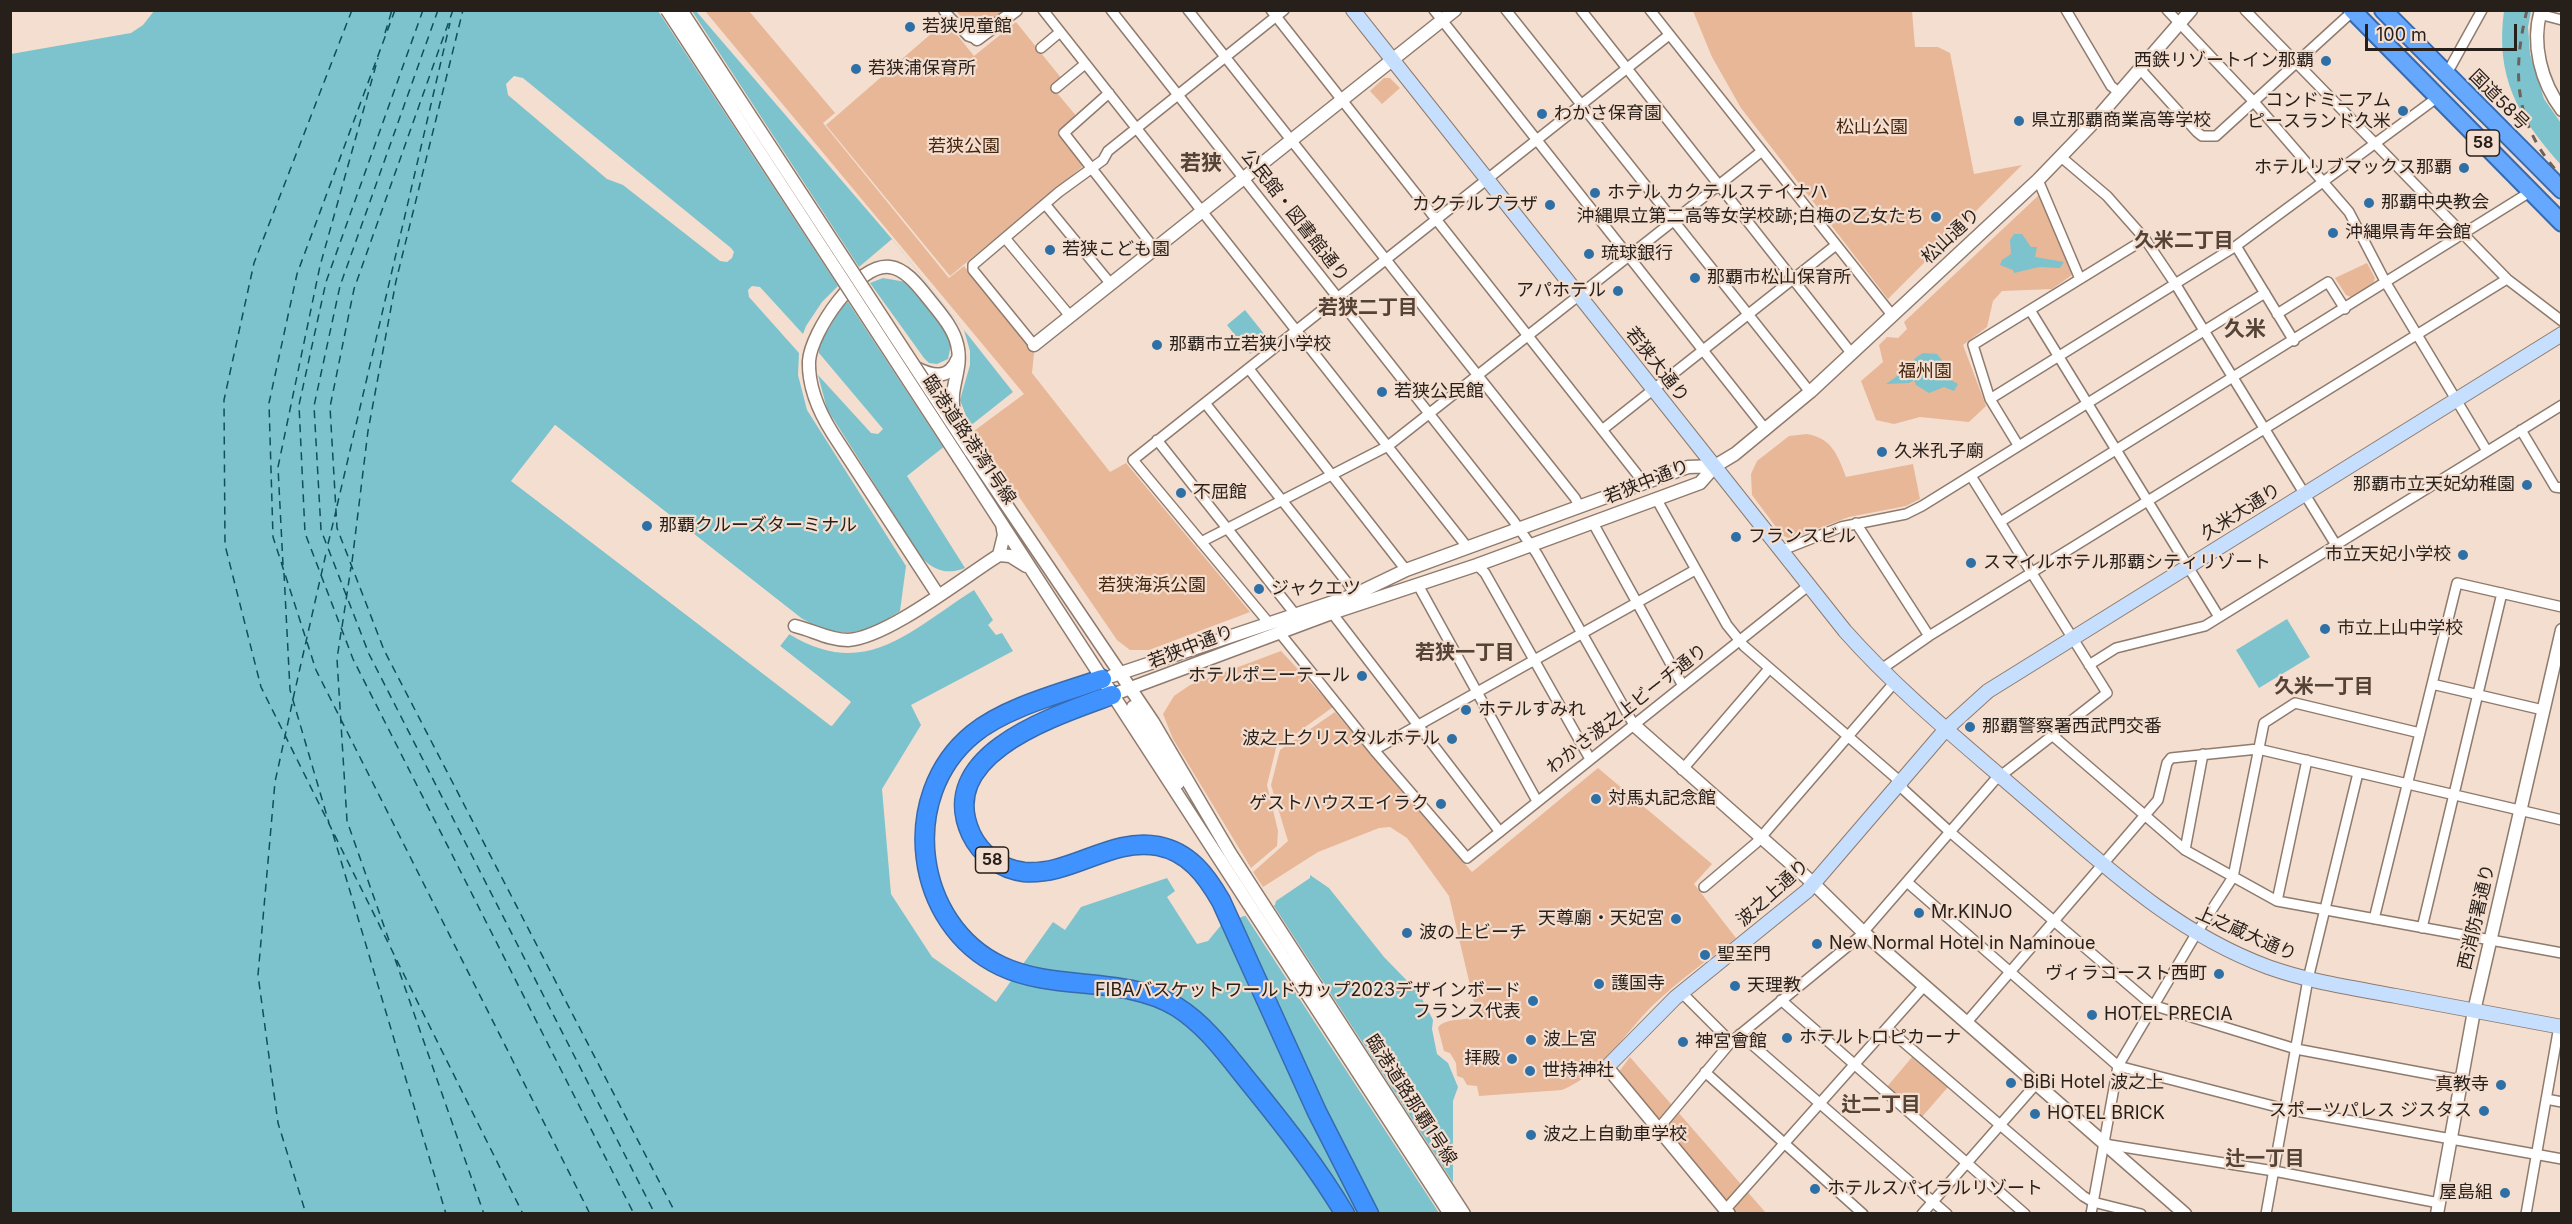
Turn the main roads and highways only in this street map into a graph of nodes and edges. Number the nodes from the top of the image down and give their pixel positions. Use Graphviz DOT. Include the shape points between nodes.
graph roads {
  1 [pos="1353,10"];
  2 [pos="2383,10"];
  3 [pos="2353,11"];
  4 [pos="2562,190"];
  5 [pos="2562,223"];
  6 [pos="2562,334"];
  7 [pos="1110,676"];
  8 [pos="1122,692"];
  9 [pos="1946,729"];
  10 [pos="2560,1026"];
  11 [pos="1607,1067"];
  12 [pos="1346,1214"];
  13 [pos="1369,1214"];
  1 -- 9 [label="main road, 若狭大通り" via="1808,586 1881,670"];
  2 -- 4 [label="highway, 国道58号 / 58"];
  3 -- 5 [label="highway, 58"];
  6 -- 9 [label="main road, 久米大通り" via="1998,683"];
  7 -- 12 [label="highway" via="1011,712 979,729 955,753 935,788 924,832 930,882 949,922 983,956 1031,977 1132,992 1176,1007 1214,1038 1289,1132"];
  8 -- 13 [label="highway, 58" via="1035,726 983,761 965,796 970,833 993,860 1025,872 1053,870 1120,848 1158,846 1195,865 1221,901 1317,1112"];
  9 -- 10 [label="main road, 上之蔵大通り" via="2150,903 2196,934 2248,959 2308,980"];
  9 -- 11 [label="main road, 波之上通り" via="1814,884 1651,1020"];
}
